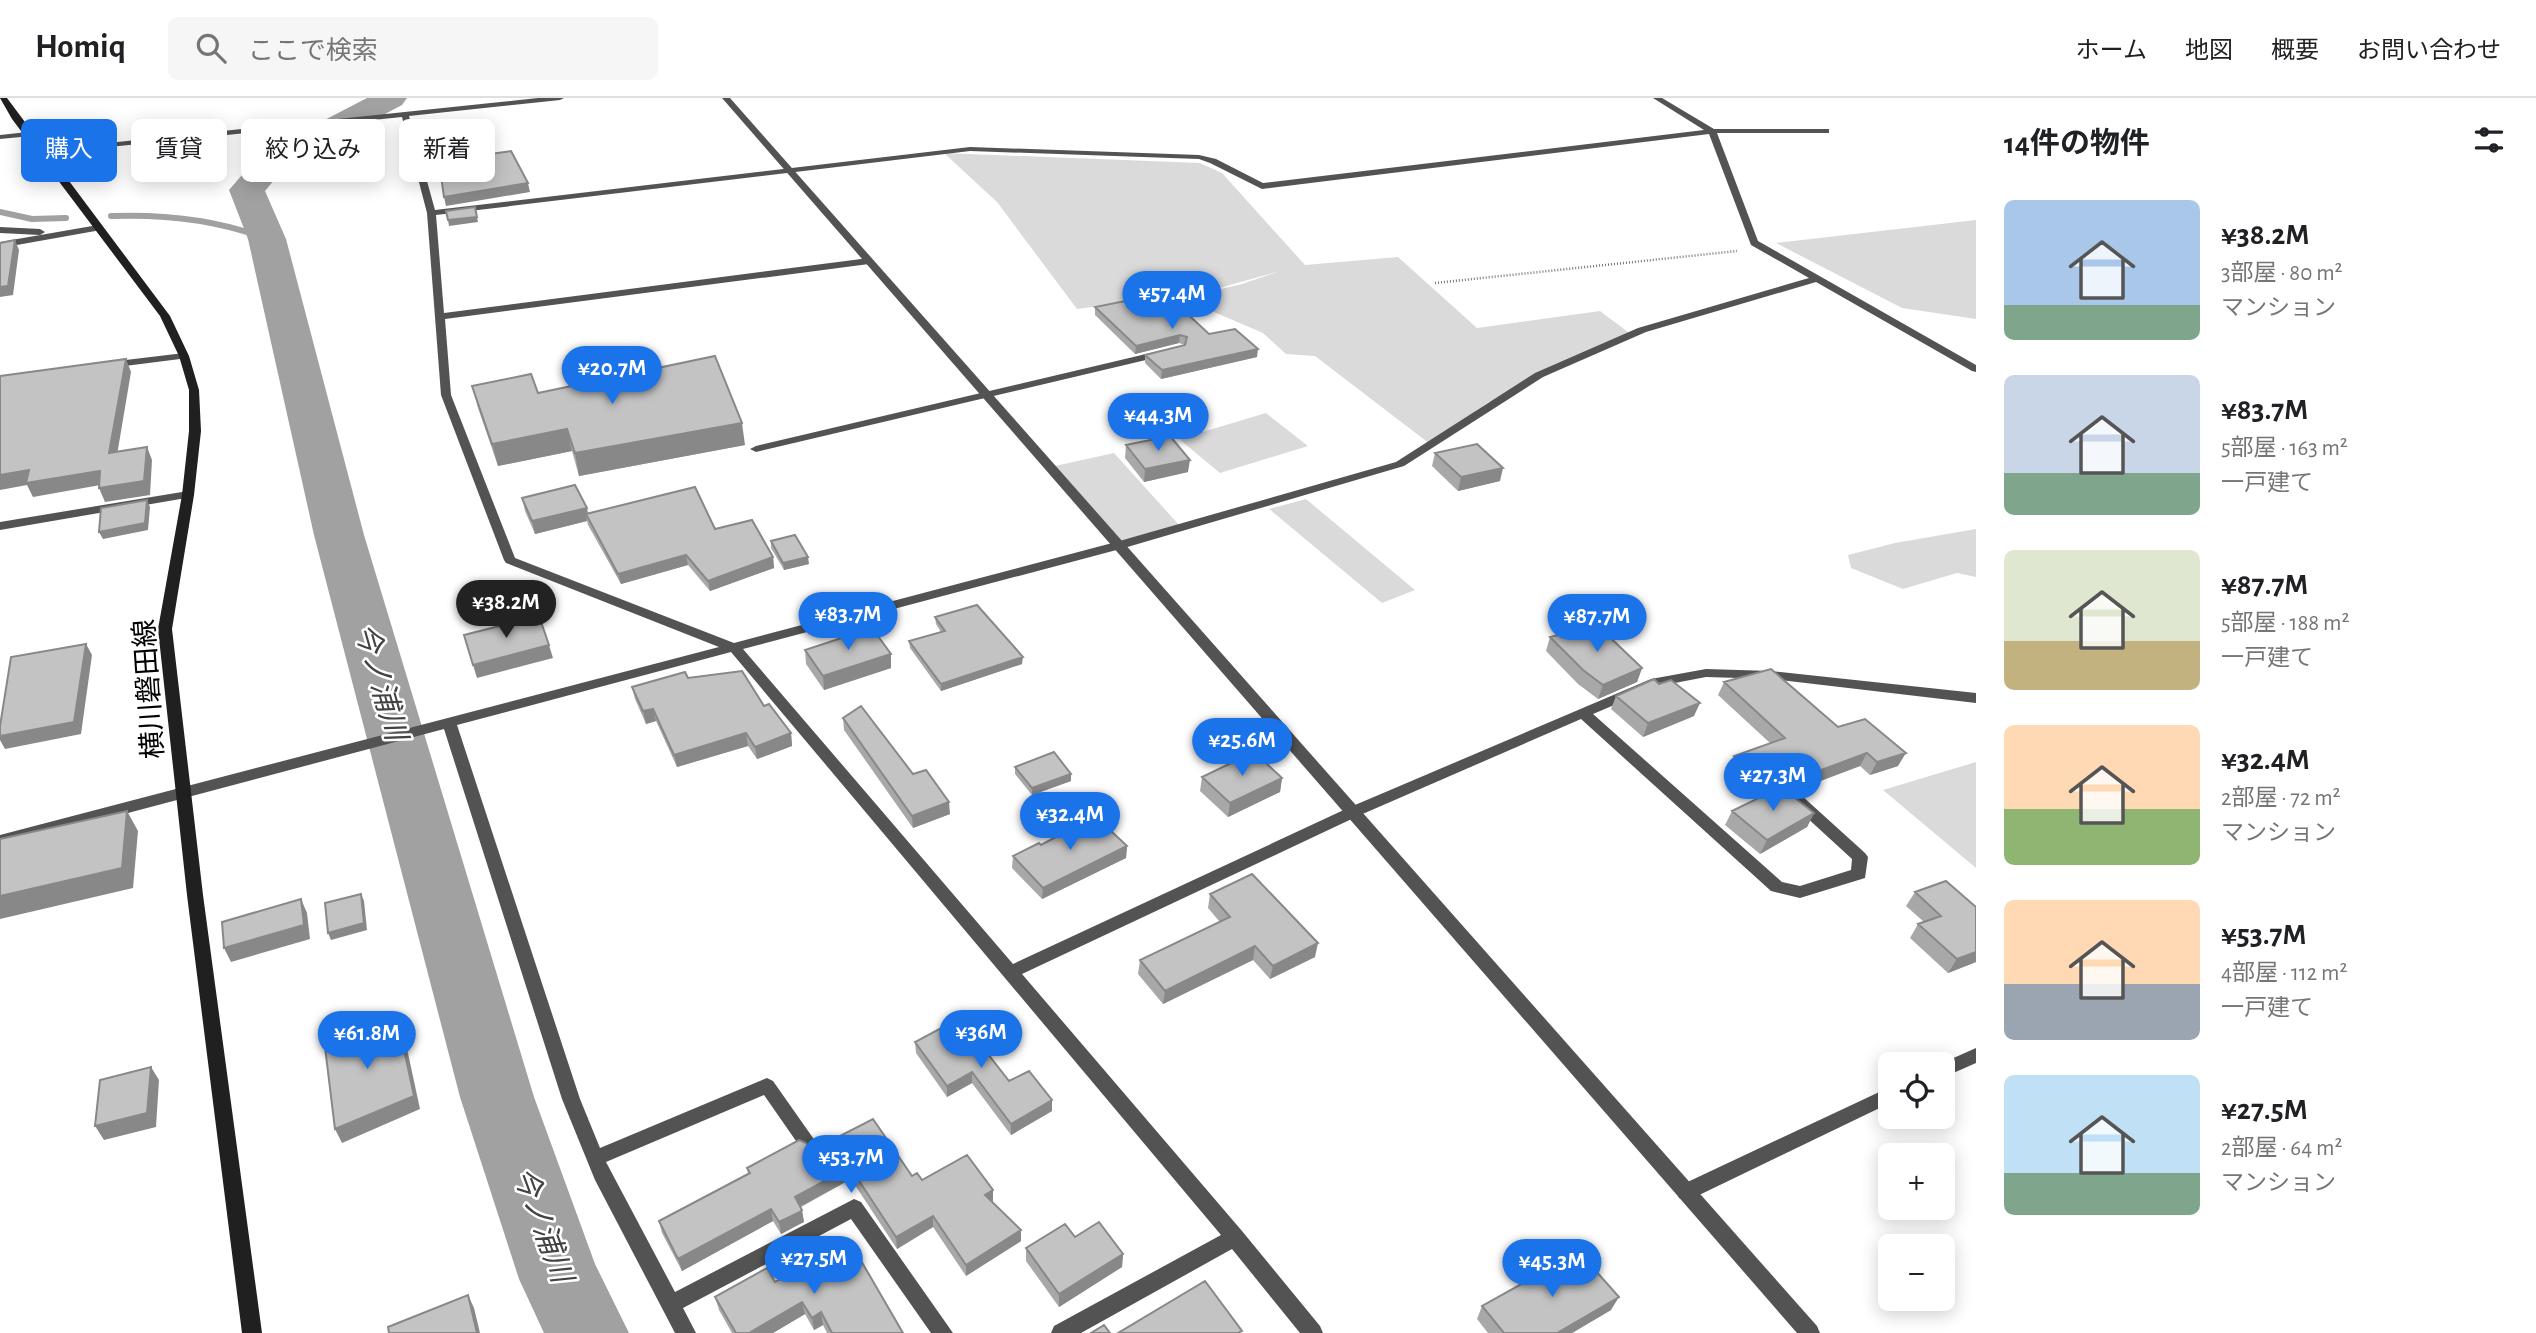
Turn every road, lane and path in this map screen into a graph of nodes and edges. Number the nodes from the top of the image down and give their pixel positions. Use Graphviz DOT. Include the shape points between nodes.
graph roads {
  1 [pos="4,98"];
  2 [pos="560,98"];
  3 [pos="726,98"];
  4 [pos="1657,98"];
  5 [pos="405,114"];
  6 [pos="21,124"];
  7 [pos="1712,131"];
  8 [pos="1826,131"];
  9 [pos="21,135"];
  10 [pos="0,137"];
  11 [pos="117,144"];
  12 [pos="789,170"];
  13 [pos="64,182"];
  14 [pos="431,213"];
  15 [pos="98,228"];
  16 [pos="0,230"];
  17 [pos="72,233"];
  18 [pos="0,245"];
  19 [pos="1762,248"];
  20 [pos="869,261"];
  21 [pos="1816,279"];
  22 [pos="1436,283"];
  23 [pos="439,317"];
  24 [pos="1180,349"];
  25 [pos="184,356"];
  26 [pos="92,368"];
  27 [pos="1976,369"];
  28 [pos="987,394"];
  29 [pos="756,449"];
  30 [pos="188,495"];
  31 [pos="0,526"];
  32 [pos="1120,545"];
  33 [pos="735,648"];
  34 [pos="1976,698"];
  35 [pos="1583,713"];
  36 [pos="447,723"];
  37 [pos="1785,789"];
  38 [pos="183,791"];
  39 [pos="1353,812"];
  40 [pos="0,841"];
  41 [pos="1011,972"];
  42 [pos="1976,1055"];
  43 [pos="1955,1065"];
  44 [pos="1878,1102"];
  45 [pos="809,1145"];
  46 [pos="596,1158"];
  47 [pos="1686,1192"];
  48 [pos="1235,1237"];
  49 [pos="671,1304"];
  50 [pos="252,1333"];
  51 [pos="686,1333"];
  52 [pos="943,1333"];
  53 [pos="1061,1333"];
  54 [pos="1313,1333"];
  55 [pos="1810,1333"];
  1 -- 6 [label="main road, 横川磐田線"];
  2 -- 5 [label="street"];
  3 -- 12 [label="street"];
  4 -- 7 [label="street"];
  5 -- 11 [label="street"];
  5 -- 14 [label="street"];
  7 -- 8 [label="street"];
  7 -- 12 [label="street" via="1262,186 1199,157 970,149"];
  7 -- 19 [label="street" via="1754,243"];
  9 -- 10 [label="street"];
  12 -- 14 [label="street"];
  12 -- 20 [label="street"];
  13 -- 15 [label="main road, 横川磐田線"];
  14 -- 23 [label="street"];
  15 -- 17 [label="street"];
  15 -- 25 [label="main road, 横川磐田線" via="165,316"];
  16 -- 17 [label="street"];
  17 -- 18 [label="street"];
  19 -- 21 [label="street"];
  19 -- 22 [label="path"];
  20 -- 23 [label="street"];
  20 -- 28 [label="street"];
  21 -- 27 [label="street"];
  21 -- 32 [label="street" via="1642,330 1539,375 1400,464"];
  23 -- 33 [label="street" via="446,395 510,560"];
  24 -- 28 [label="street"];
  25 -- 26 [label="street"];
  25 -- 30 [label="main road, 横川磐田線" via="194,390"];
  28 -- 29 [label="street"];
  28 -- 32 [label="street"];
  30 -- 31 [label="street"];
  30 -- 38 [label="main road, 横川磐田線" via="164,629"];
  32 -- 33 [label="street"];
  32 -- 39 [label="street"];
  33 -- 36 [label="street"];
  33 -- 41 [label="street"];
  34 -- 35 [label="street" via="1771,674 1706,673 1656,682"];
  35 -- 37 [label="street" via="1777,887 1800,892 1859,874 1860,857"];
  35 -- 39 [label="street"];
  36 -- 38 [label="street"];
  36 -- 46 [label="street" via="567,1086"];
  38 -- 40 [label="street"];
  38 -- 50 [label="main road, 横川磐田線"];
  39 -- 41 [label="street"];
  39 -- 47 [label="street"];
  41 -- 48 [label="street"];
  42 -- 43 [label="street"];
  44 -- 47 [label="street"];
  45 -- 46 [label="street" via="767,1086"];
  46 -- 49 [label="street"];
  47 -- 55 [label="street"];
  48 -- 53 [label="street"];
  48 -- 54 [label="street"];
  49 -- 51 [label="street"];
  49 -- 52 [label="street" via="854,1209"];
}
